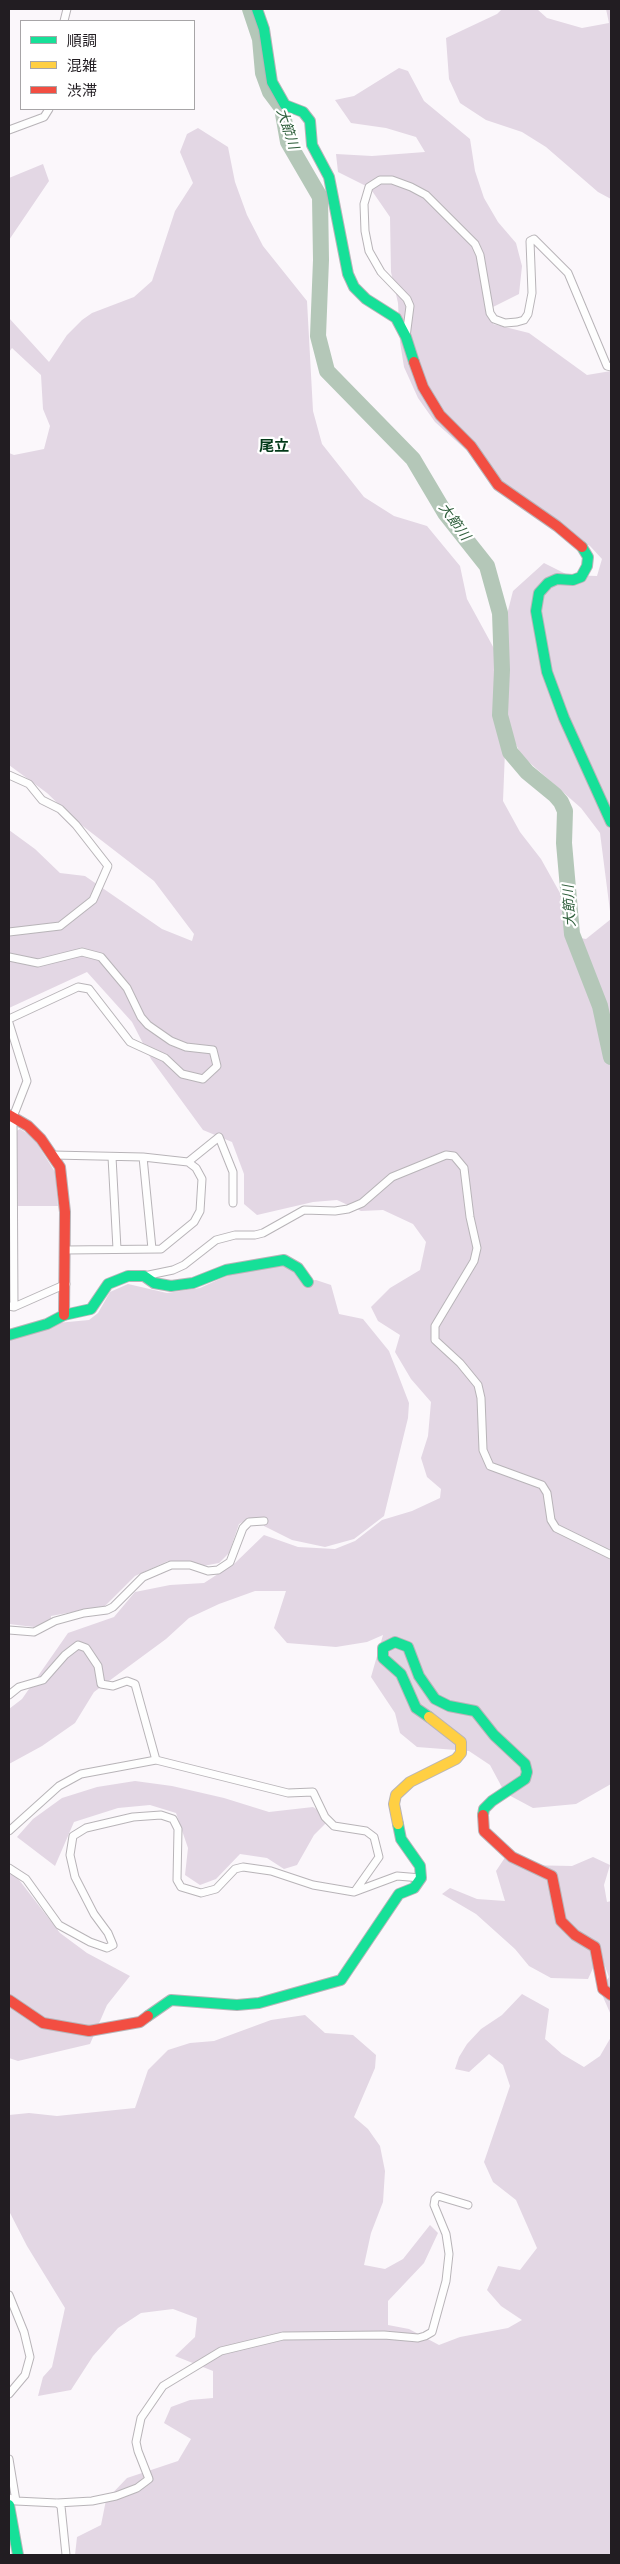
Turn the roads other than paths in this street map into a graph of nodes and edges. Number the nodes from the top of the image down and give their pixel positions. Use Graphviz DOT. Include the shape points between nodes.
graph roads {
  1 [pos="257,9"];
  2 [pos="48,110"];
  3 [pos="9,130"];
  4 [pos="406,337"];
  5 [pos="611,368"];
  6 [pos="9,775"];
  7 [pos="611,822"];
  8 [pos="9,932"];
  9 [pos="9,957"];
  10 [pos="9,1019"];
  11 [pos="9,1023"];
  12 [pos="11,1116"];
  13 [pos="53,1155"];
  14 [pos="112,1157"];
  15 [pos="143,1157"];
  16 [pos="188,1162"];
  17 [pos="233,1203"];
  18 [pos="117,1249"];
  19 [pos="152,1249"];
  20 [pos="66,1250"];
  21 [pos="144,1276"];
  22 [pos="308,1282"];
  23 [pos="66,1284"];
  24 [pos="12,1307"];
  25 [pos="64,1315"];
  26 [pos="9,1335"];
  27 [pos="264,1521"];
  28 [pos="611,1555"];
  29 [pos="9,1630"];
  30 [pos="9,1694"];
  31 [pos="156,1760"];
  32 [pos="9,1831"];
  33 [pos="9,1868"];
  34 [pos="421,1878"];
  35 [pos="354,1892"];
  36 [pos="611,1995"];
  37 [pos="9,2000"];
  38 [pos="468,2205"];
  39 [pos="9,2295"];
  40 [pos="9,2394"];
  41 [pos="9,2459"];
  42 [pos="11,2501"];
  43 [pos="57,2503"];
  44 [pos="9,2545"];
  45 [pos="10,2555"];
  46 [pos="18,2555"];
  47 [pos="66,2555"];
  1 -- 4 [label="main road" via="264,29 272,82 285,105 303,112 310,121 312,145 329,177 348,274 354,287 366,298 396,318"];
  2 -- 3 [label="street" via="44,117"];
  4 -- 5 [label="street" via="410,306 381,272 369,251 365,232 364,204 369,187 380,180 392,180 426,195 475,244 494,319 518,322 528,314 532,293 530,240 534,239 568,274 607,366"];
  4 -- 7 [label="main road" via="423,387 440,415 470,446 498,486 557,526 588,557 581,577 557,579 539,592 536,611 547,672"];
  6 -- 8 [label="street" via="28,784 42,800 60,809 108,866 92,900 60,926"];
  9 -- 10 [label="street" via="38,963 82,952 101,957 127,988 148,1026 186,1047 213,1050 217,1066 203,1079 182,1074 165,1058 130,1042 89,989 78,987"];
  11 -- 12 [label="street" via="27,1081"];
  12 -- 13 [label="main road" via="28,1126"];
  12 -- 24 [label="street"];
  13 -- 14 [label="street"];
  13 -- 20 [label="main road" via="60,1167"];
  14 -- 15 [label="street"];
  14 -- 18 [label="street"];
  15 -- 16 [label="street"];
  15 -- 19 [label="street"];
  16 -- 17 [label="street" via="219,1138 233,1172"];
  16 -- 19 [label="street" via="202,1179 200,1211 194,1222 161,1249"];
  18 -- 19 [label="street"];
  18 -- 20 [label="street"];
  20 -- 23 [label="main road"];
  21 -- 22 [label="main road" via="154,1283 171,1286 193,1283 226,1270 284,1260 298,1268"];
  21 -- 25 [label="main road" via="128,1276 114,1281 100,1294 91,1309"];
  21 -- 28 [label="street" via="184,1265 216,1240 263,1233 304,1210 335,1212 348,1209 362,1203 392,1177 439,1157 454,1156 464,1168 477,1248 474,1261 435,1326 436,1340 478,1385 483,1450 490,1466 542,1485 556,1528"];
  23 -- 24 [label="street"];
  23 -- 25 [label="main road"];
  25 -- 26 [label="main road" via="47,1324"];
  27 -- 29 [label="street" via="249,1522 243,1528 230,1562 218,1570 171,1565 143,1577 107,1610 55,1621 34,1632"];
  30 -- 31 [label="street" via="43,1680 78,1645 86,1648 98,1666 101,1684 113,1686 127,1681 136,1684"];
  31 -- 32 [label="street" via="81,1774 59,1786"];
  31 -- 35 [label="street" via="288,1793 313,1792 325,1817 334,1826 366,1831 374,1837 379,1857"];
  33 -- 35 [label="street" via="26,1879 59,1925 107,1948 113,1945 108,1933 75,1877 70,1855 73,1836 86,1828 133,1817 160,1815 173,1819 178,1829 177,1880 181,1886 201,1893 216,1889 235,1869 243,1867"];
  34 -- 35 [label="street" via="397,1876"];
  34 -- 36 [label="main road" via="420,1866 401,1839 394,1804 396,1795 410,1782 456,1759 462,1747 452,1732 416,1708 401,1674 382,1658 383,1648 395,1642 408,1648 418,1676 435,1699 449,1706 475,1711 494,1735 525,1764 525,1779 484,1809 484,1831 512,1857 552,1876 561,1921 575,1935 595,1947 601,1983"];
  34 -- 37 [label="main road" via="414,1888 399,1894 341,1980 259,2003 237,2005 172,2000 140,2022 89,2031 43,2023"];
  38 -- 43 [label="street" via="438,2196 435,2199 449,2254 446,2281 432,2332 418,2338 283,2336 220,2350 163,2386 141,2418 136,2442 149,2479 137,2488 116,2496"];
  39 -- 40 [label="street" via="24,2332 30,2358 25,2375"];
  41 -- 42 [label="street"];
  42 -- 43 [label="street"];
  42 -- 46 [label="main road"];
  43 -- 47 [label="street" via="61,2506"];
  44 -- 45 [label="main road"];
}
